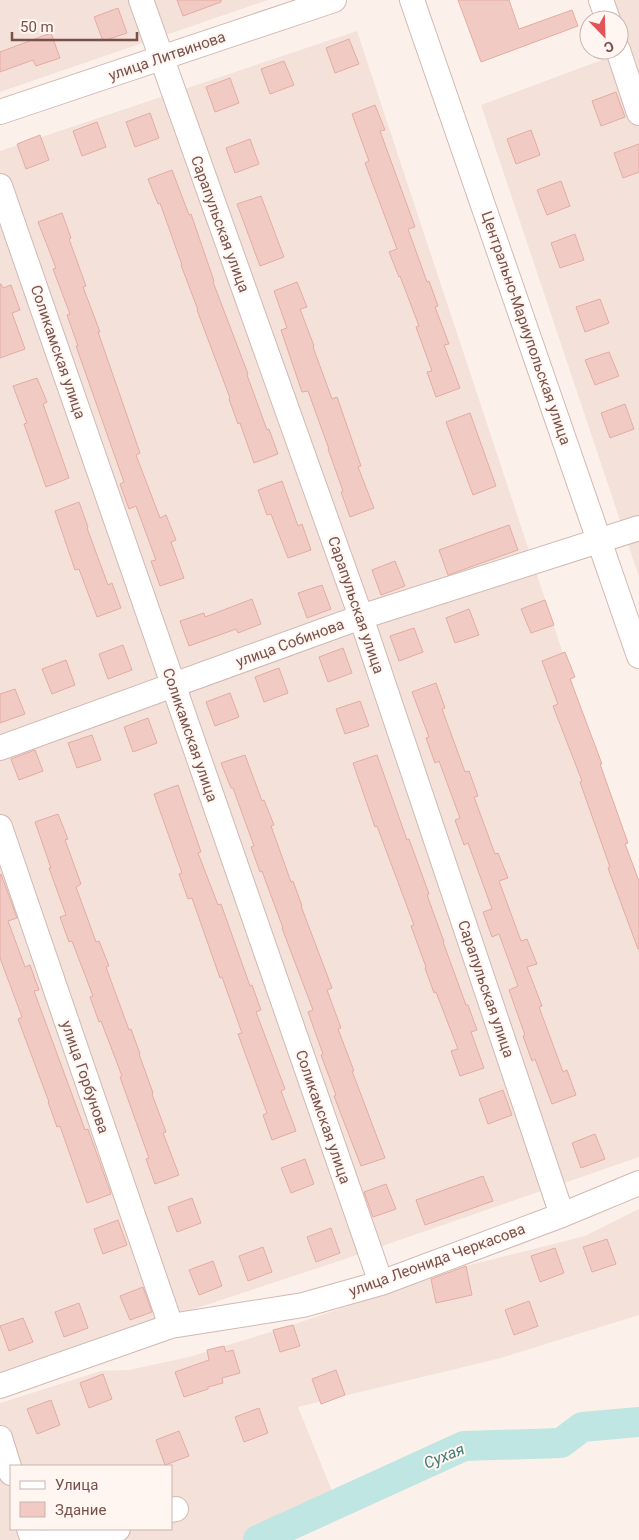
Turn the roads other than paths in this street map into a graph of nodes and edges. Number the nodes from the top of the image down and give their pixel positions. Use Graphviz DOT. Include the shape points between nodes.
graph roads {
  1 [pos="141,0"];
  2 [pos="334,0"];
  3 [pos="412,0"];
  4 [pos="161,58"];
  5 [pos="621,60"];
  6 [pos="0,112"];
  7 [pos="639,113"];
  8 [pos="0,186"];
  9 [pos="639,528"];
  10 [pos="599,541"];
  11 [pos="362,617"];
  12 [pos="639,656"];
  13 [pos="173,685"];
  14 [pos="0,748"];
  15 [pos="0,827"];
  16 [pos="639,1183"];
  17 [pos="562,1215"];
  18 [pos="381,1283"];
  19 [pos="171,1326"];
  20 [pos="0,1386"];
  21 [pos="0,1438"];
  22 [pos="10,1470"];
  23 [pos="108,1530"];
  24 [pos="50,1540"];
  1 -- 4 [label="street, Сарапульская улица"];
  2 -- 4 [label="street, улица Литвинова"];
  3 -- 10 [label="street, Центрально-Мариупольская улица"];
  4 -- 6 [label="street, улица Литвинова"];
  4 -- 11 [label="street, Сарапульская улица"];
  5 -- 7 [label="street"];
  8 -- 13 [label="street, Соликамская улица"];
  9 -- 10 [label="street, улица Собинова"];
  10 -- 11 [label="street, улица Собинова"];
  10 -- 12 [label="street, Центрально-Мариупольская улица"];
  11 -- 13 [label="street, улица Собинова"];
  11 -- 17 [label="street, Сарапульская улица"];
  13 -- 14 [label="street, улица Собинова"];
  13 -- 18 [label="street, Соликамская улица"];
  15 -- 19 [label="street, улица Горбунова"];
  16 -- 17 [label="street, улица Леонида Черкасова"];
  17 -- 18 [label="street, улица Леонида Черкасова"];
  18 -- 19 [label="street, улица Леонида Черкасова" via="303,1305"];
  19 -- 20 [label="street, улица Леонида Черкасова"];
  21 -- 22 [label="street"];
  23 -- 24 [label="street"];
}
